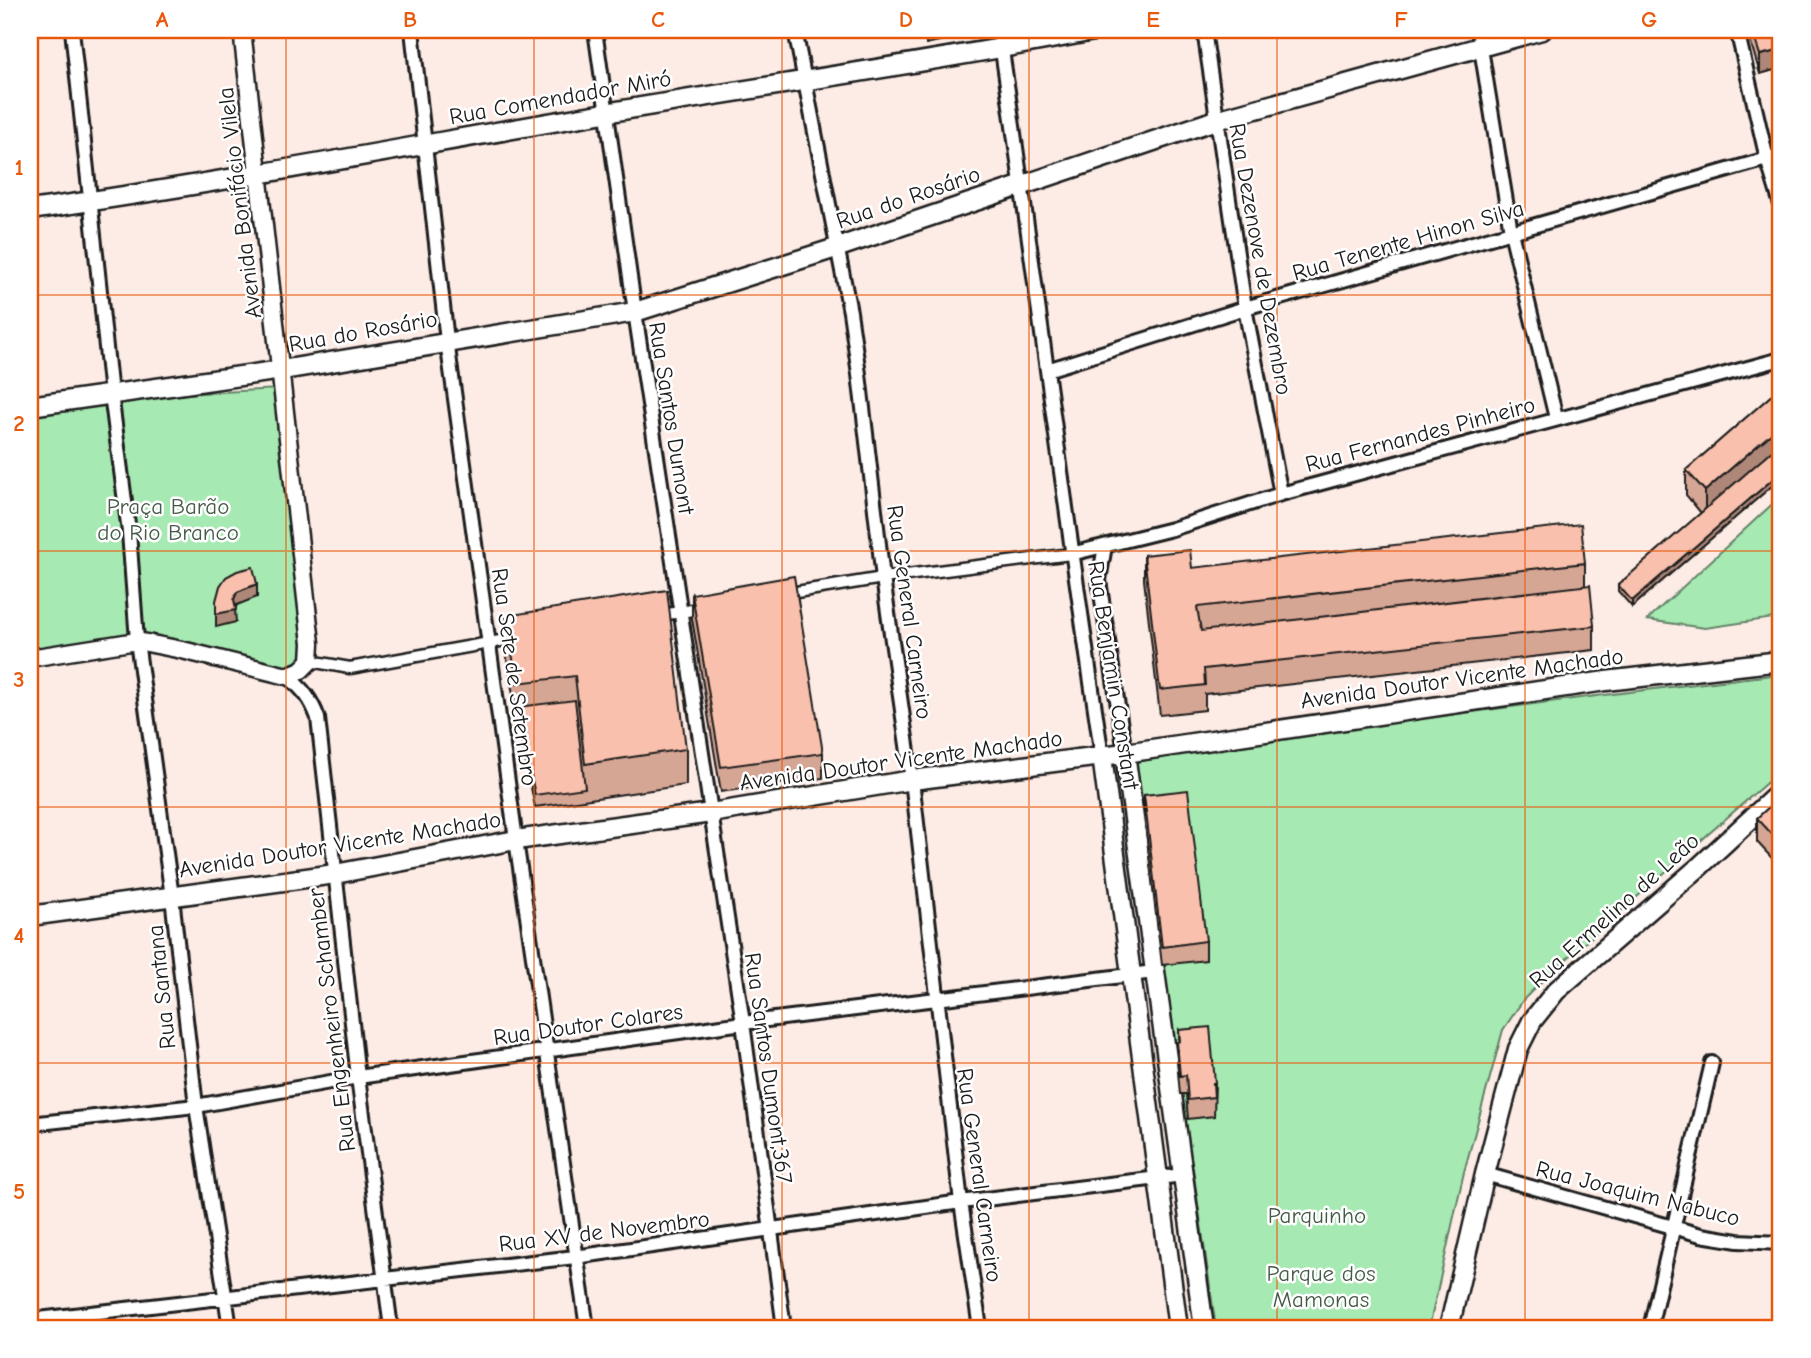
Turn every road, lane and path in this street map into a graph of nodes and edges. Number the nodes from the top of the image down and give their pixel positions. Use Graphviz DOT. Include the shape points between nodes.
graph roads {
  1 [pos="72,30"];
  2 [pos="242,30"];
  3 [pos="412,30"];
  4 [pos="596,30"];
  5 [pos="795,30"];
  6 [pos="999,30"];
  7 [pos="1099,30"];
  8 [pos="1204,30"];
  9 [pos="1542,30"];
  10 [pos="1737,30"];
  11 [pos="1480,38"];
  12 [pos="1002,49"];
  13 [pos="803,80"];
  14 [pos="606,113"];
  15 [pos="1216,120"];
  16 [pos="424,146"];
  17 [pos="1781,155"];
  18 [pos="1767,159"];
  19 [pos="259,176"];
  20 [pos="1023,184"];
  21 [pos="90,202"];
  22 [pos="1781,205"];
  23 [pos="30,211"];
  24 [pos="1511,232"];
  25 [pos="836,248"];
  26 [pos="1245,308"];
  27 [pos="635,312"];
  28 [pos="447,341"];
  29 [pos="1781,359"];
  30 [pos="282,370"];
  31 [pos="1047,370"];
  32 [pos="111,394"];
  33 [pos="30,406"];
  34 [pos="1556,418"];
  35 [pos="1281,494"];
  36 [pos="1105,546"];
  37 [pos="1071,554"];
  38 [pos="883,578"];
  39 [pos="775,596"];
  40 [pos="721,605"];
  41 [pos="680,612"];
  42 [pos="639,618"];
  43 [pos="530,636"];
  44 [pos="137,641"];
  45 [pos="489,643"];
  46 [pos="30,659"];
  47 [pos="310,661"];
  48 [pos="1781,661"];
  49 [pos="288,676"];
  50 [pos="1125,754"];
  51 [pos="1102,756"];
  52 [pos="912,780"];
  53 [pos="1781,791"];
  54 [pos="710,813"];
  55 [pos="516,840"];
  56 [pos="335,874"];
  57 [pos="172,897"];
  58 [pos="30,916"];
  59 [pos="1154,972"];
  60 [pos="1131,975"];
  61 [pos="936,999"];
  62 [pos="743,1023"];
  63 [pos="548,1052"];
  64 [pos="1712,1063"];
  65 [pos="358,1077"];
  66 [pos="196,1106"];
  67 [pos="30,1124"];
  68 [pos="1485,1174"];
  69 [pos="1183,1175"];
  70 [pos="1159,1178"];
  71 [pos="961,1202"];
  72 [pos="1673,1228"];
  73 [pos="770,1230"];
  74 [pos="1781,1242"];
  75 [pos="575,1257"];
  76 [pos="385,1279"];
  77 [pos="226,1296"];
  78 [pos="30,1320"];
  79 [pos="230,1328"];
  80 [pos="391,1328"];
  81 [pos="587,1328"];
  82 [pos="783,1328"];
  83 [pos="980,1328"];
  84 [pos="1178,1328"];
  85 [pos="1204,1328"];
  86 [pos="1449,1328"];
  87 [pos="1650,1328"];
  1 -- 21 [label="street, Rua Santana"];
  2 -- 19 [label="street, Avenida Bonifácio Vilela"];
  3 -- 16 [label="street, Rua Sete de Setembro"];
  4 -- 14 [label="street, Rua Santos Dumont"];
  5 -- 13 [label="street, Rua General Carneiro"];
  6 -- 12 [label="street, Rua Benjamin Constant"];
  7 -- 12 [label="main road, Rua Comendador Miró"];
  8 -- 15 [label="street, Rua Dezenove de Dezembro"];
  9 -- 11 [label="main road, Rua do Rosário"];
  10 -- 18 [label="street"];
  11 -- 15 [label="main road, Rua do Rosário"];
  11 -- 24 [label="street"];
  12 -- 13 [label="main road, Rua Comendador Miró"];
  12 -- 20 [label="street, Rua Benjamin Constant"];
  13 -- 14 [label="main road, Rua Comendador Miró"];
  13 -- 25 [label="street, Rua General Carneiro"];
  14 -- 16 [label="main road, Rua Comendador Miró"];
  14 -- 27 [label="street, Rua Santos Dumont"];
  15 -- 20 [label="main road, Rua do Rosário"];
  15 -- 26 [label="street, Rua Dezenove de Dezembro"];
  16 -- 19 [label="main road, Rua Comendador Miró"];
  16 -- 28 [label="street, Rua Sete de Setembro"];
  17 -- 18 [label="street, Rua Tenente Hinon Silva"];
  18 -- 22 [label="street"];
  18 -- 24 [label="street, Rua Tenente Hinon Silva"];
  19 -- 21 [label="main road, Rua Comendador Miró"];
  19 -- 30 [label="street, Avenida Bonifácio Vilela"];
  20 -- 25 [label="main road, Rua do Rosário"];
  20 -- 31 [label="street, Rua Benjamin Constant"];
  21 -- 23 [label="main road, Rua Comendador Miró"];
  21 -- 32 [label="street, Rua Santana"];
  24 -- 26 [label="street, Rua Tenente Hinon Silva"];
  24 -- 34 [label="street"];
  25 -- 27 [label="main road, Rua do Rosário"];
  25 -- 38 [label="street, Rua General Carneiro" via="859,374"];
  26 -- 31 [label="street, Rua Tenente Hinon Silva"];
  26 -- 35 [label="street, Rua Dezenove de Dezembro"];
  27 -- 28 [label="main road, Rua do Rosário"];
  27 -- 41 [label="street, Rua Santos Dumont"];
  28 -- 30 [label="main road, Rua do Rosário"];
  28 -- 45 [label="street, Rua Sete de Setembro"];
  29 -- 34 [label="street, Rua Fernandes Pinheiro"];
  30 -- 32 [label="main road"];
  30 -- 47 [label="street"];
  31 -- 37 [label="street, Rua Benjamin Constant"];
  32 -- 33 [label="main road"];
  32 -- 44 [label="street, Rua Santana"];
  34 -- 35 [label="street, Rua Fernandes Pinheiro"];
  35 -- 36 [label="street, Rua Fernandes Pinheiro"];
  36 -- 37 [label="street, Rua Fernandes Pinheiro"];
  36 -- 50 [label="street, Rua Benjamin Constant" via="1100,588"];
  37 -- 38 [label="street"];
  37 -- 51 [label="street, Rua Benjamin Constant"];
  38 -- 39 [label="street"];
  38 -- 52 [label="street, Rua General Carneiro"];
  40 -- 41 [label="street"];
  41 -- 42 [label="street"];
  41 -- 54 [label="street, Rua Santos Dumont"];
  43 -- 45 [label="street"];
  44 -- 46 [label="street"];
  44 -- 49 [label="street"];
  44 -- 57 [label="street, Rua Santana"];
  45 -- 47 [label="street" via="350,668"];
  45 -- 55 [label="street, Rua Sete de Setembro"];
  47 -- 49 [label="street"];
  48 -- 50 [label="main road, Avenida Doutor Vicente Machado" via="1606,681"];
  49 -- 56 [label="street, Rua Engenheiro Schamber" via="312,701 318,718"];
  50 -- 51 [label="main road, Avenida Doutor Vicente Machado"];
  50 -- 59 [label="main road, Rua Benjamin Constant"];
  51 -- 52 [label="main road, Avenida Doutor Vicente Machado"];
  51 -- 60 [label="main road, Rua Benjamin Constant"];
  52 -- 54 [label="main road, Avenida Doutor Vicente Machado"];
  52 -- 61 [label="street, Rua General Carneiro"];
  53 -- 68 [label="main road, Rua Ermelino de Leão" via="1556,991 1532,1021 1518,1049"];
  54 -- 55 [label="main road, Avenida Doutor Vicente Machado"];
  54 -- 62 [label="street, Rua Santos Dumont,367"];
  55 -- 56 [label="main road, Avenida Doutor Vicente Machado"];
  55 -- 63 [label="street, Rua Sete de Setembro"];
  56 -- 57 [label="main road, Avenida Doutor Vicente Machado"];
  56 -- 65 [label="street, Rua Engenheiro Schamber"];
  57 -- 58 [label="main road, Avenida Doutor Vicente Machado"];
  57 -- 66 [label="street, Rua Santana"];
  59 -- 60 [label="street, Rua Doutor Colares"];
  59 -- 69 [label="main road, Rua Benjamin Constant"];
  60 -- 61 [label="street, Rua Doutor Colares"];
  60 -- 70 [label="main road, Rua Benjamin Constant"];
  61 -- 62 [label="street, Rua Doutor Colares"];
  61 -- 71 [label="street, Rua General Carneiro"];
  62 -- 63 [label="street, Rua Doutor Colares"];
  62 -- 73 [label="street, Rua Santos Dumont,367"];
  63 -- 65 [label="street, Rua Doutor Colares"];
  63 -- 75 [label="street, Rua Sete de Setembro"];
  64 -- 72 [label="street"];
  65 -- 66 [label="street, Rua Doutor Colares"];
  65 -- 76 [label="street, Rua Engenheiro Schamber"];
  66 -- 67 [label="street, Rua Doutor Colares"];
  66 -- 77 [label="street, Rua Santana"];
  68 -- 72 [label="street, Rua Joaquim Nabuco"];
  68 -- 86 [label="main road, Rua Ermelino de Leão"];
  69 -- 70 [label="street, Rua XV de Novembro"];
  69 -- 85 [label="main road, Rua Benjamin Constant"];
  70 -- 71 [label="street, Rua XV de Novembro"];
  70 -- 84 [label="main road, Rua Benjamin Constant"];
  71 -- 73 [label="street, Rua XV de Novembro"];
  71 -- 83 [label="street, Rua General Carneiro"];
  72 -- 74 [label="street, Rua Joaquim Nabuco" via="1738,1241"];
  72 -- 87 [label="street"];
  73 -- 75 [label="street, Rua XV de Novembro"];
  73 -- 82 [label="street, Rua Santos Dumont,367"];
  75 -- 76 [label="street, Rua XV de Novembro"];
  75 -- 81 [label="street, Rua Sete de Setembro"];
  76 -- 77 [label="street, Rua XV de Novembro"];
  76 -- 80 [label="street, Rua Engenheiro Schamber"];
  77 -- 78 [label="street, Rua XV de Novembro"];
  77 -- 79 [label="street, Rua Santana"];
}
